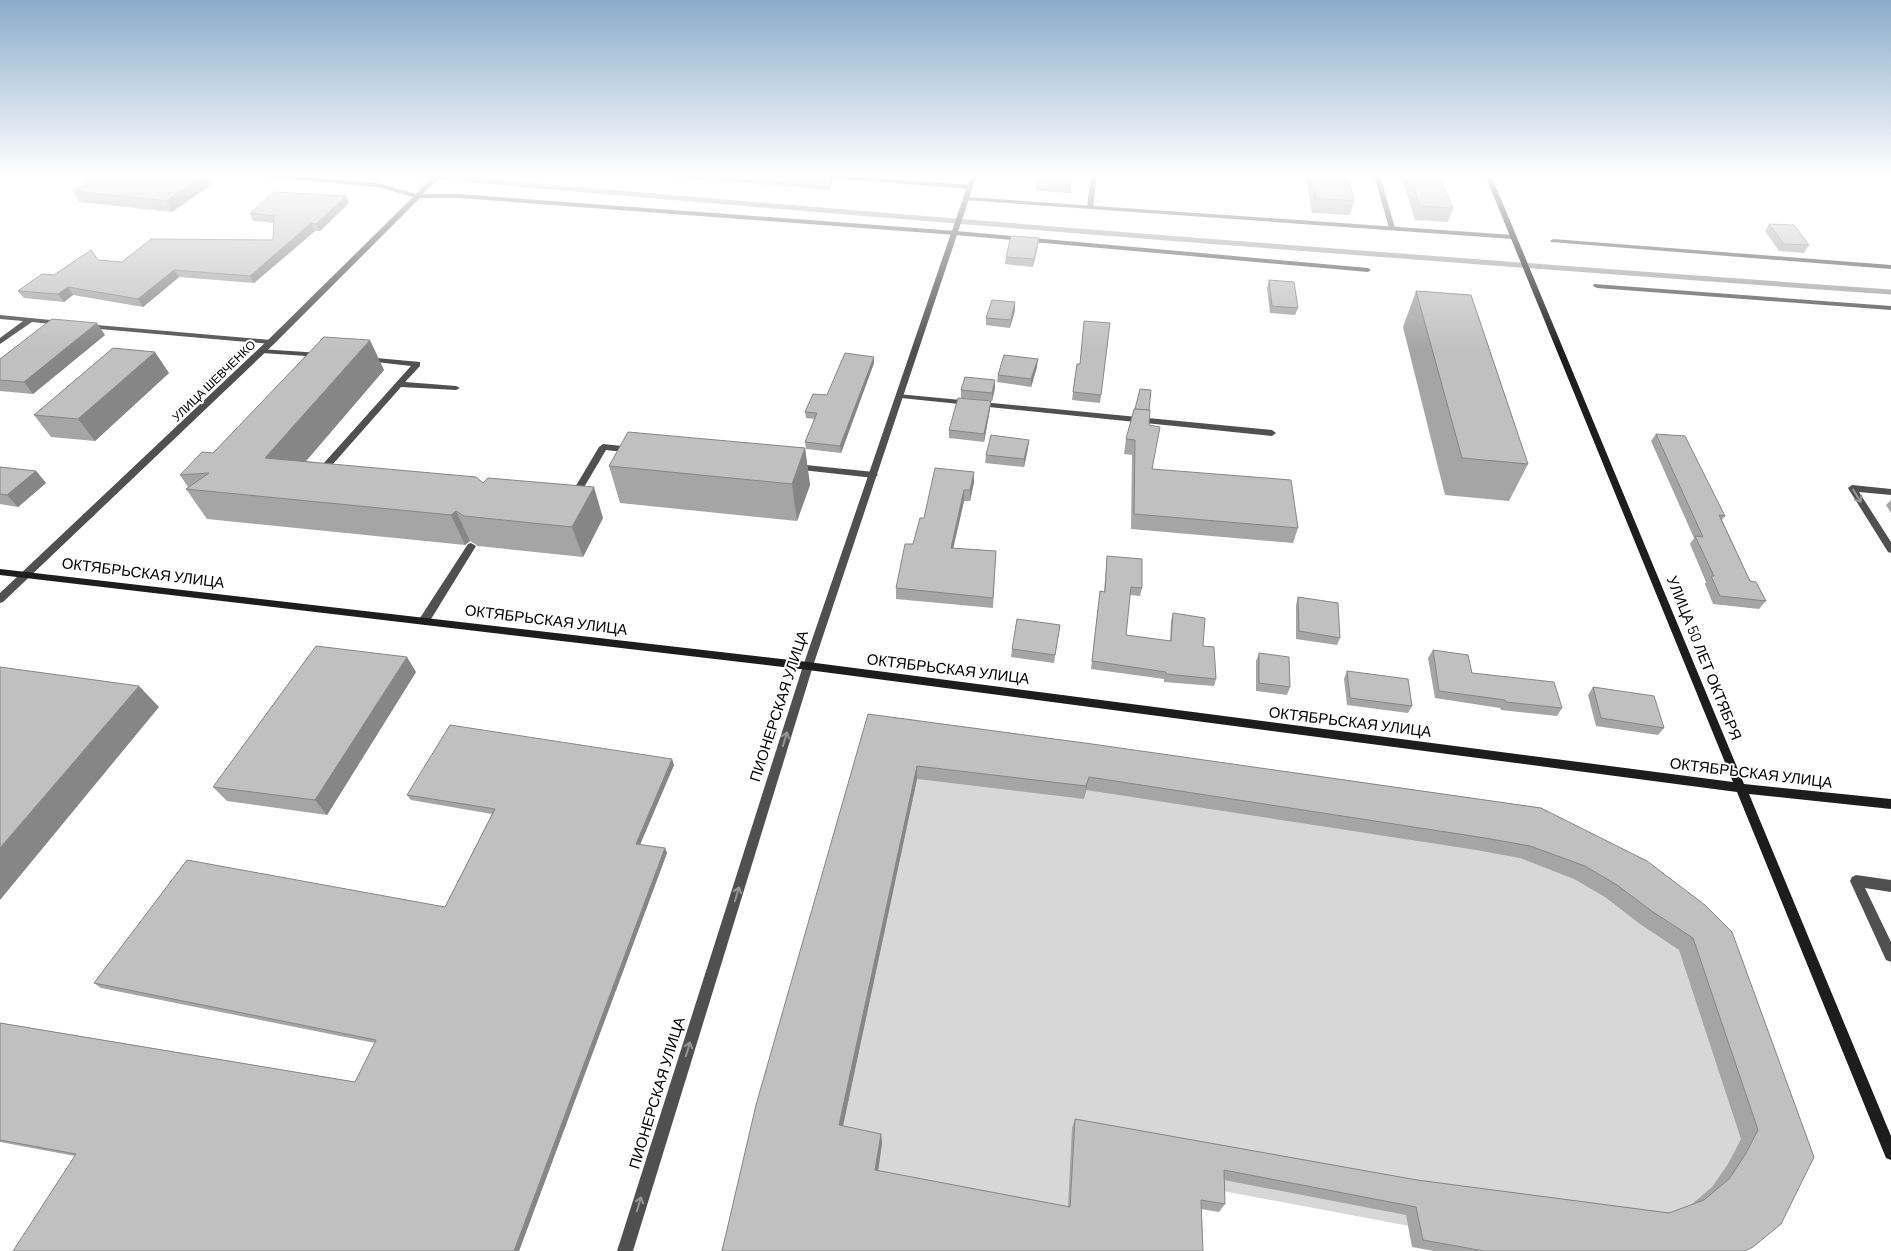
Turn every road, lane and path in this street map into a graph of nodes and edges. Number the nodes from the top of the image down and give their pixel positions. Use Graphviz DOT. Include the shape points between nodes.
graph roads {
  1 [pos="380,233"];
  2 [pos="956,233"];
  3 [pos="960,233"];
  4 [pos="1464,233"];
  5 [pos="1512,233"];
  6 [pos="1513,237"];
  7 [pos="1553,241"];
  8 [pos="1891,267"];
  9 [pos="1368,270"];
  10 [pos="1597,286"];
  11 [pos="1891,308"];
  12 [pos="0,317"];
  13 [pos="30,320"];
  14 [pos="68,324"];
  15 [pos="78,325"];
  16 [pos="0,342"];
  17 [pos="271,342"];
  18 [pos="262,350"];
  19 [pos="330,356"];
  20 [pos="359,359"];
  21 [pos="399,384"];
  22 [pos="456,388"];
  23 [pos="901,396"];
  24 [pos="1272,433"];
  25 [pos="641,451"];
  26 [pos="787,466"];
  27 [pos="345,468"];
  28 [pos="874,475"];
  29 [pos="558,490"];
  30 [pos="1891,492"];
  31 [pos="471,546"];
  32 [pos="1891,550"];
  33 [pos="0,572"];
  34 [pos="27,574"];
  35 [pos="0,599"];
  36 [pos="424,621"];
  37 [pos="808,666"];
  38 [pos="1740,788"];
  39 [pos="1891,804"];
  40 [pos="1891,886"];
  41 [pos="1891,956"];
  42 [pos="1891,1153"];
  43 [pos="625,1251"];
  1 -- 17 [label="street, УЛИЦА ШЕВЧЕНКО"];
  2 -- 23 [label="street, ПИОНЕРСКАЯ УЛИЦА"];
  3 -- 9 [label="street"];
  4 -- 6 [label="street"];
  5 -- 6 [label="main road, УЛИЦА 50 ЛЕТ ОКТЯБРЯ"];
  6 -- 38 [label="main road, УЛИЦА 50 ЛЕТ ОКТЯБРЯ"];
  7 -- 8 [label="street"];
  10 -- 11 [label="street"];
  12 -- 13 [label="street"];
  13 -- 14 [label="street"];
  13 -- 16 [label="street"];
  15 -- 17 [label="street"];
  17 -- 18 [label="street, УЛИЦА ШЕВЧЕНКО"];
  18 -- 19 [label="street"];
  18 -- 34 [label="street, УЛИЦА ШЕВЧЕНКО"];
  20 -- 21 [label="street" via="417,364"];
  21 -- 22 [label="street"];
  21 -- 27 [label="street" via="326,466"];
  23 -- 24 [label="street"];
  23 -- 28 [label="street, ПИОНЕРСКАЯ УЛИЦА"];
  25 -- 29 [label="street" via="603,447 577,492"];
  26 -- 28 [label="street"];
  28 -- 37 [label="street, ПИОНЕРСКАЯ УЛИЦА"];
  30 -- 32 [label="street, one-way" via="1852,488"];
  31 -- 36 [label="street"];
  33 -- 34 [label="main road, ОКТЯБРЬСКАЯ УЛИЦА"];
  34 -- 35 [label="street, УЛИЦА ШЕВЧЕНКО"];
  34 -- 36 [label="main road, ОКТЯБРЬСКАЯ УЛИЦА"];
  36 -- 37 [label="main road, ОКТЯБРЬСКАЯ УЛИЦА"];
  37 -- 38 [label="main road, ОКТЯБРЬСКАЯ УЛИЦА"];
  43 -- 37 [label="street, ПИОНЕРСКАЯ УЛИЦА, one-way"];
  38 -- 39 [label="main road, ОКТЯБРЬСКАЯ УЛИЦА"];
  38 -- 42 [label="main road, УЛИЦА 50 ЛЕТ ОКТЯБРЯ"];
  40 -- 41 [label="street" via="1856,881"];
}
